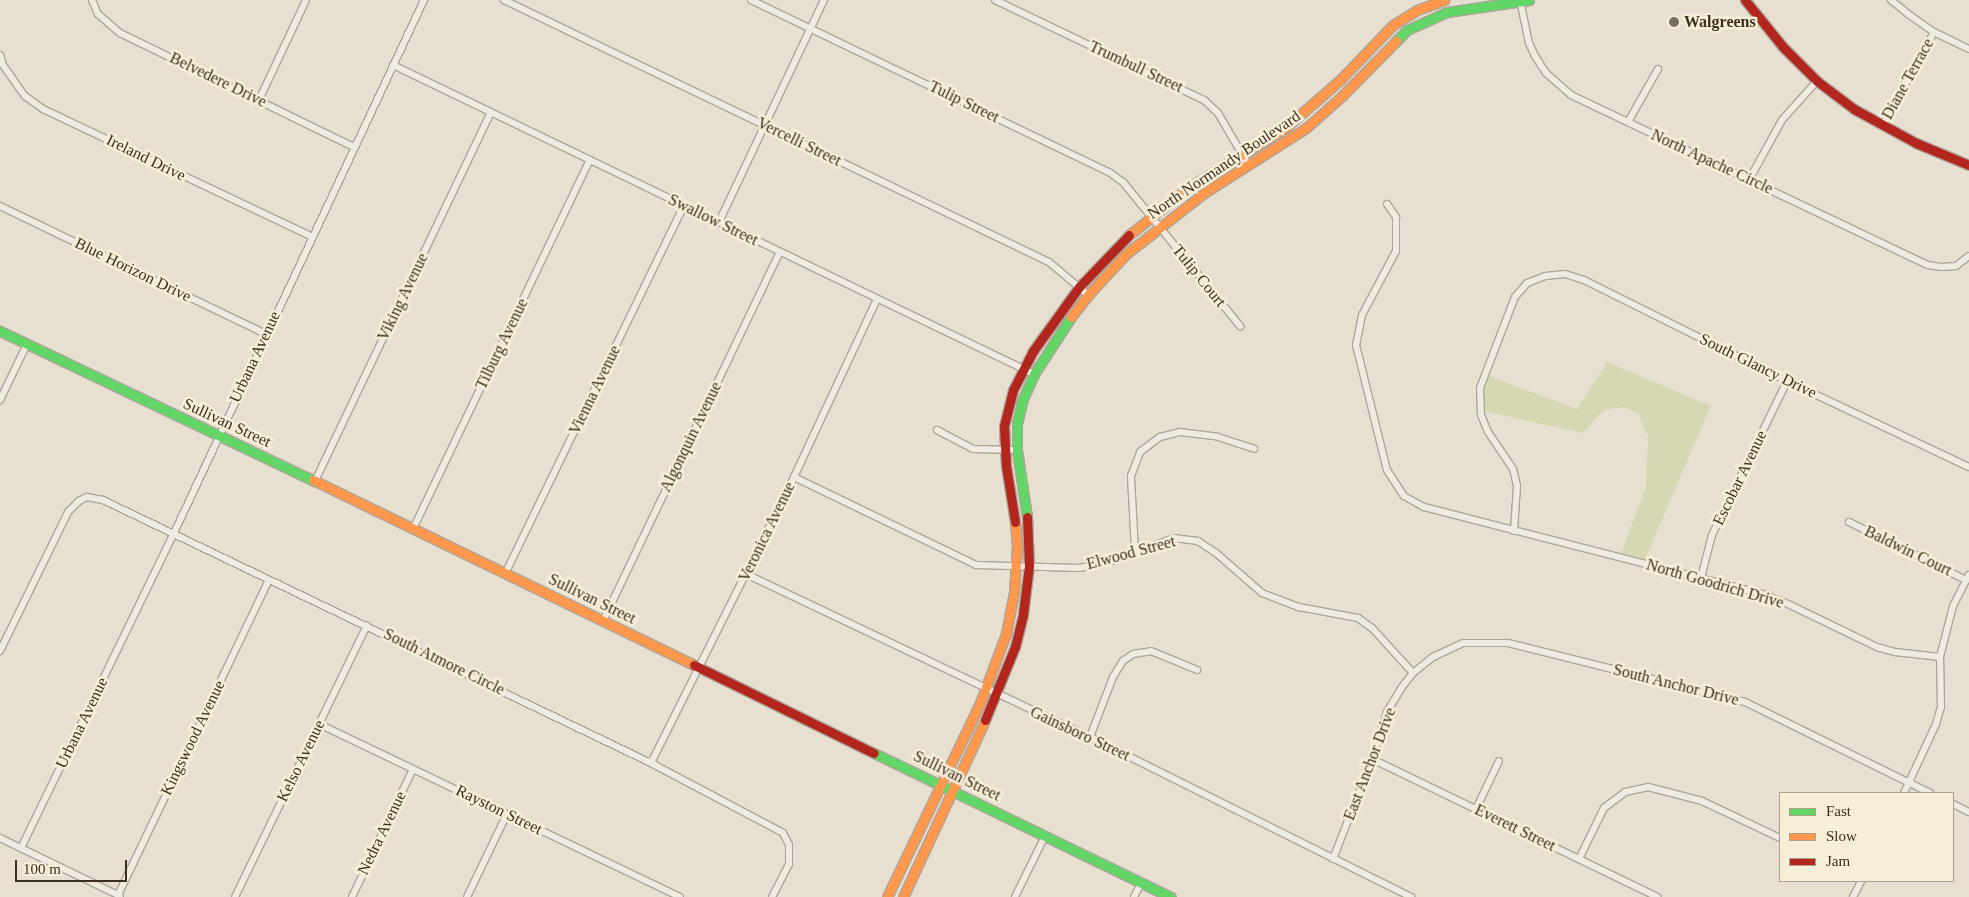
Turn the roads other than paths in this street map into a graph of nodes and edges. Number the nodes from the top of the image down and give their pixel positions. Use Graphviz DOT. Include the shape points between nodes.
graph roads {
  1 [pos="92,0"];
  2 [pos="424,0"];
  3 [pos="504,0"];
  4 [pos="751,0"];
  5 [pos="824,0"];
  6 [pos="995,0"];
  7 [pos="1444,0"];
  8 [pos="1745,0"];
  9 [pos="1891,0"];
  10 [pos="304,1"];
  11 [pos="1523,1"];
  12 [pos="810,28"];
  13 [pos="1934,32"];
  14 [pos="1969,49"];
  15 [pos="0,55"];
  16 [pos="393,65"];
  17 [pos="1658,70"];
  18 [pos="1817,81"];
  19 [pos="260,100"];
  20 [pos="491,112"];
  21 [pos="1628,122"];
  22 [pos="763,124"];
  23 [pos="1882,126"];
  24 [pos="354,147"];
  25 [pos="1244,154"];
  26 [pos="590,160"];
  27 [pos="1969,165"];
  28 [pos="1249,166"];
  29 [pos="1749,180"];
  30 [pos="1387,204"];
  31 [pos="684,205"];
  32 [pos="0,206"];
  33 [pos="1150,217"];
  34 [pos="719,222"];
  35 [pos="1159,226"];
  36 [pos="312,237"];
  37 [pos="780,252"];
  38 [pos="1969,256"];
  39 [pos="1079,287"];
  40 [pos="1088,295"];
  41 [pos="877,299"];
  42 [pos="1240,326"];
  43 [pos="0,331"];
  44 [pos="266,334"];
  45 [pos="27,344"];
  46 [pos="1022,369"];
  47 [pos="1034,374"];
  48 [pos="1787,380"];
  49 [pos="0,400"];
  50 [pos="937,430"];
  51 [pos="218,436"];
  52 [pos="1254,449"];
  53 [pos="1005,450"];
  54 [pos="1016,450"];
  55 [pos="1969,467"];
  56 [pos="794,477"];
  57 [pos="315,481"];
  58 [pos="1849,522"];
  59 [pos="413,529"];
  60 [pos="1514,531"];
  61 [pos="174,533"];
  62 [pos="1135,551"];
  63 [pos="1016,566"];
  64 [pos="1028,566"];
  65 [pos="505,574"];
  66 [pos="746,574"];
  67 [pos="1967,577"];
  68 [pos="1701,578"];
  69 [pos="269,580"];
  70 [pos="603,621"];
  71 [pos="367,625"];
  72 [pos="0,650"];
  73 [pos="1940,657"];
  74 [pos="699,668"];
  75 [pos="1197,670"];
  76 [pos="1414,673"];
  77 [pos="986,690"];
  78 [pos="997,695"];
  79 [pos="319,724"];
  80 [pos="1090,738"];
  81 [pos="1372,759"];
  82 [pos="1499,761"];
  83 [pos="651,763"];
  84 [pos="413,769"];
  85 [pos="1909,783"];
  86 [pos="940,785"];
  87 [pos="952,791"];
  88 [pos="1904,792"];
  89 [pos="1928,792"];
  90 [pos="1954,804"];
  91 [pos="1476,809"];
  92 [pos="1969,812"];
  93 [pos="507,814"];
  94 [pos="1045,836"];
  95 [pos="0,838"];
  96 [pos="1779,838"];
  97 [pos="21,848"];
  98 [pos="1333,859"];
  99 [pos="1579,859"];
  100 [pos="1141,882"];
  101 [pos="1860,882"];
  102 [pos="119,896"];
  103 [pos="235,897"];
  104 [pos="352,897"];
  105 [pos="467,897"];
  106 [pos="680,897"];
  107 [pos="772,897"];
  108 [pos="887,897"];
  109 [pos="902,897"];
  110 [pos="1015,897"];
  111 [pos="1134,897"];
  112 [pos="1171,897"];
  113 [pos="1411,897"];
  114 [pos="1657,897"];
  115 [pos="1853,897"];
  1 -- 19 [label="street, Belvedere Drive" via="98,14 120,33"];
  2 -- 16 [label="street, Urbana Avenue"];
  3 -- 22 [label="street, Vercelli Street"];
  4 -- 12 [label="street, Tulip Street"];
  5 -- 12 [label="street"];
  6 -- 25 [label="street, Trumbull Street" via="1204,100 1218,113"];
  7 -- 25 [label="street, North Normandy Boulevard" via="1393,24 1318,101 1285,128"];
  8 -- 18 [label="street" via="1783,47"];
  9 -- 13 [label="street"];
  10 -- 19 [label="street"];
  11 -- 21 [label="street, North Apache Circle" via="1529,43 1546,73 1571,95"];
  11 -- 28 [label="street, North Normandy Boulevard" via="1447,12 1406,30 1326,112"];
  12 -- 22 [label="street"];
  12 -- 33 [label="street, Tulip Street" via="1109,172 1123,182"];
  13 -- 14 [label="street"];
  13 -- 23 [label="street, Diane Terrace"];
  15 -- 36 [label="street, Ireland Drive" via="24,96 43,109"];
  16 -- 20 [label="street, Swallow Street"];
  16 -- 24 [label="street, Urbana Avenue"];
  17 -- 21 [label="street"];
  18 -- 23 [label="street"];
  18 -- 29 [label="street" via="1782,120"];
  19 -- 24 [label="street, Belvedere Drive"];
  20 -- 26 [label="street, Swallow Street"];
  20 -- 57 [label="street, Viking Avenue"];
  21 -- 29 [label="street, North Apache Circle"];
  22 -- 34 [label="street"];
  22 -- 39 [label="street, Vercelli Street" via="1049,262"];
  23 -- 27 [label="street"];
  24 -- 36 [label="street, Urbana Avenue"];
  25 -- 28 [label="street, Trumbull Street"];
  25 -- 33 [label="street, North Normandy Boulevard" via="1188,188"];
  26 -- 31 [label="street, Swallow Street"];
  26 -- 59 [label="street, Tilburg Avenue"];
  28 -- 35 [label="street, North Normandy Boulevard"];
  29 -- 38 [label="street, North Apache Circle" via="1928,265 1956,266"];
  30 -- 60 [label="street, North Goodrich Drive" via="1396,217 1396,251 1362,315 1356,345 1387,470 1404,496 1424,507"];
  31 -- 34 [label="street, Swallow Street"];
  31 -- 65 [label="street, Vienna Avenue"];
  32 -- 44 [label="street, Blue Horizon Drive"];
  33 -- 35 [label="street, Tulip Street"];
  33 -- 39 [label="street, North Normandy Boulevard" via="1122,241"];
  34 -- 37 [label="street, Swallow Street"];
  35 -- 40 [label="street, North Normandy Boulevard" via="1126,254"];
  35 -- 42 [label="street, Tulip Court"];
  36 -- 44 [label="street, Urbana Avenue"];
  37 -- 41 [label="street, Swallow Street"];
  37 -- 70 [label="street, Algonquin Avenue"];
  39 -- 40 [label="street, Vercelli Street"];
  39 -- 46 [label="street, North Normandy Boulevard"];
  40 -- 47 [label="street, North Normandy Boulevard"];
  41 -- 46 [label="street, Swallow Street"];
  41 -- 56 [label="street, Veronica Avenue"];
  43 -- 45 [label="street, Sullivan Street"];
  44 -- 51 [label="street, Urbana Avenue"];
  45 -- 49 [label="street"];
  45 -- 51 [label="street, Sullivan Street"];
  46 -- 47 [label="street, Swallow Street"];
  46 -- 53 [label="street, North Normandy Boulevard" via="1007,413"];
  47 -- 54 [label="street, North Normandy Boulevard" via="1020,412"];
  48 -- 55 [label="street, South Glancy Drive"];
  48 -- 60 [label="street, South Glancy Drive" via="1584,280 1565,274 1545,276 1528,284 1515,297 1480,388 1480,414 1513,469 1517,486"];
  48 -- 68 [label="street, Escobar Avenue" via="1712,535"];
  50 -- 53 [label="street" via="973,449"];
  51 -- 57 [label="street, Sullivan Street"];
  51 -- 61 [label="street, Urbana Avenue"];
  52 -- 62 [label="street" via="1218,437 1180,432 1160,438 1140,452 1131,476"];
  53 -- 54 [label="street"];
  53 -- 63 [label="street, North Normandy Boulevard" via="1014,514"];
  54 -- 64 [label="street, North Normandy Boulevard" via="1028,522"];
  56 -- 63 [label="street, Elwood Street" via="976,565"];
  56 -- 66 [label="street, Veronica Avenue"];
  57 -- 59 [label="street, Sullivan Street"];
  58 -- 67 [label="street, Baldwin Court"];
  59 -- 65 [label="street, Sullivan Street"];
  60 -- 68 [label="street, North Goodrich Drive"];
  61 -- 69 [label="street, South Atmore Circle"];
  61 -- 72 [label="street, South Atmore Circle" via="103,500 87,497 78,501 68,512"];
  61 -- 97 [label="street, Urbana Avenue"];
  62 -- 64 [label="street, Elwood Street" via="1109,562 1079,568"];
  62 -- 76 [label="street, Elwood Street" via="1174,538 1198,541 1262,593 1299,606 1358,618 1372,628"];
  63 -- 64 [label="street, Elwood Street"];
  63 -- 77 [label="street, North Normandy Boulevard" via="1006,634"];
  64 -- 78 [label="street, North Normandy Boulevard" via="1020,630"];
  65 -- 70 [label="street, Sullivan Street"];
  66 -- 74 [label="street, Veronica Avenue"];
  66 -- 77 [label="street, Gainsboro Street"];
  67 -- 73 [label="street" via="1953,606"];
  68 -- 73 [label="street, North Goodrich Drive" via="1788,604 1877,647"];
  69 -- 71 [label="street, South Atmore Circle"];
  69 -- 102 [label="street, Kingswood Avenue"];
  70 -- 74 [label="street, Sullivan Street"];
  71 -- 79 [label="street, Kelso Avenue"];
  71 -- 83 [label="street, South Atmore Circle"];
  73 -- 85 [label="street" via="1941,707"];
  74 -- 83 [label="street, Veronica Avenue"];
  74 -- 86 [label="street, Sullivan Street"];
  75 -- 80 [label="street" via="1151,651 1132,654 1113,677"];
  76 -- 81 [label="street, East Anchor Drive" via="1387,712"];
  76 -- 85 [label="street, South Anchor Drive" via="1443,650 1463,643 1508,643 1744,702"];
  77 -- 78 [label="street, Gainsboro Street"];
  77 -- 86 [label="street, North Normandy Boulevard"];
  78 -- 80 [label="street, Gainsboro Street"];
  78 -- 87 [label="street, North Normandy Boulevard"];
  79 -- 84 [label="street, Rayston Street"];
  79 -- 103 [label="street, Kelso Avenue"];
  80 -- 98 [label="street, Gainsboro Street"];
  81 -- 91 [label="street, Everett Street"];
  81 -- 98 [label="street, East Anchor Drive"];
  82 -- 91 [label="street"];
  83 -- 107 [label="street, South Atmore Circle" via="783,833 788,845 789,864"];
  84 -- 93 [label="street, Rayston Street"];
  84 -- 104 [label="street, Nedra Avenue"];
  85 -- 88 [label="street"];
  85 -- 89 [label="street, South Anchor Drive"];
  86 -- 87 [label="street, Sullivan Street"];
  86 -- 108 [label="street, North Normandy Boulevard"];
  87 -- 94 [label="street, Sullivan Street"];
  87 -- 109 [label="street, North Normandy Boulevard"];
  90 -- 92 [label="street"];
  91 -- 99 [label="street, Everett Street"];
  93 -- 105 [label="street"];
  93 -- 106 [label="street, Rayston Street"];
  94 -- 100 [label="street, Sullivan Street"];
  94 -- 110 [label="street"];
  95 -- 97 [label="street"];
  96 -- 99 [label="street" via="1702,801 1648,788 1625,792 1604,808"];
  97 -- 102 [label="street"];
  98 -- 113 [label="street, Gainsboro Street"];
  99 -- 114 [label="street, Everett Street"];
  100 -- 111 [label="street"];
  100 -- 112 [label="street, Sullivan Street"];
  101 -- 115 [label="street"];
}
